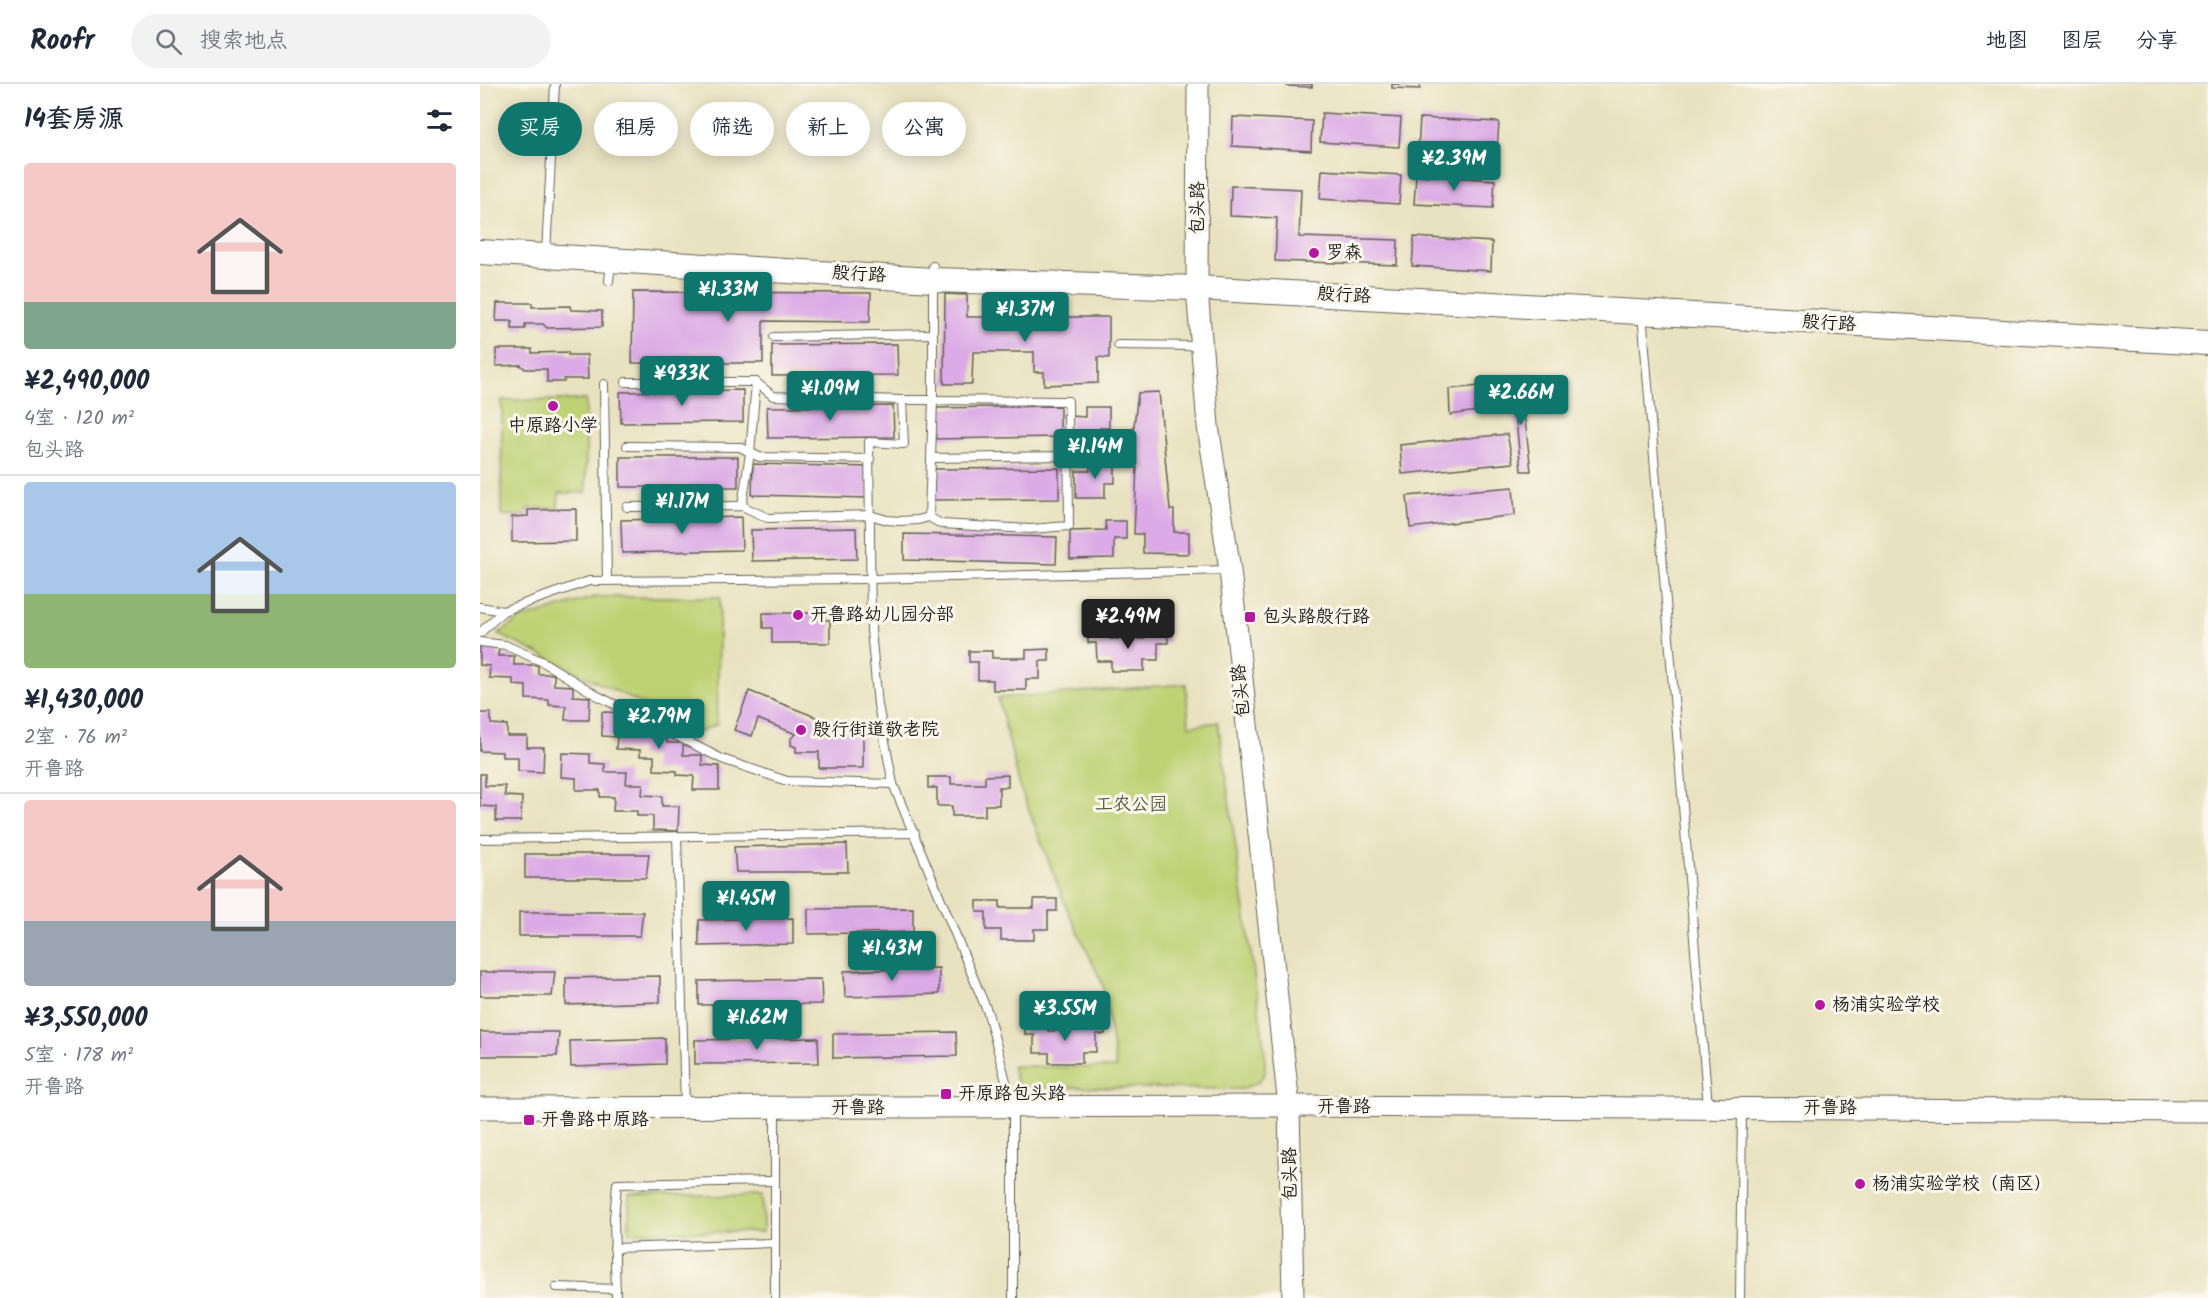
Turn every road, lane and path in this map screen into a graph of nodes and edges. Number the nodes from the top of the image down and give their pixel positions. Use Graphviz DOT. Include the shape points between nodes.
graph roads {
  1 [pos="555,84"];
  2 [pos="1198,84"];
  3 [pos="480,240"];
  4 [pos="546,250"];
  5 [pos="480,252"];
  6 [pos="933,273"];
  7 [pos="1198,281"];
  8 [pos="1642,307"];
  9 [pos="2208,329"];
  10 [pos="933,334"];
  11 [pos="774,337"];
  12 [pos="2208,344"];
  13 [pos="1118,345"];
  14 [pos="1202,346"];
  15 [pos="626,382"];
  16 [pos="756,382"];
  17 [pos="604,384"];
  18 [pos="902,400"];
  19 [pos="933,400"];
  20 [pos="627,446"];
  21 [pos="750,453"];
  22 [pos="1069,456"];
  23 [pos="931,458"];
  24 [pos="870,459"];
  25 [pos="742,506"];
  26 [pos="627,507"];
  27 [pos="870,515"];
  28 [pos="929,517"];
  29 [pos="1230,570"];
  30 [pos="871,579"];
  31 [pos="607,581"];
  32 [pos="480,608"];
  33 [pos="503,611"];
  34 [pos="480,633"];
  35 [pos="480,642"];
  36 [pos="893,783"];
  37 [pos="915,833"];
  38 [pos="677,836"];
  39 [pos="480,839"];
  40 [pos="685,1106"];
  41 [pos="1289,1106"];
  42 [pos="1013,1107"];
  43 [pos="1708,1107"];
  44 [pos="1742,1107"];
  45 [pos="480,1108"];
  46 [pos="775,1108"];
  47 [pos="2208,1111"];
  48 [pos="774,1181"];
  49 [pos="775,1243"];
  50 [pos="614,1248"];
  51 [pos="556,1287"];
  52 [pos="616,1294"];
  53 [pos="776,1298"];
  54 [pos="1013,1298"];
  55 [pos="1293,1298"];
  56 [pos="1740,1298"];
  1 -- 4 [label="lane"];
  2 -- 7 [label="street, 包头路"];
  3 -- 4 [label="main road, 殷行路"];
  4 -- 5 [label="main road, 殷行路"];
  4 -- 6 [label="main road, 殷行路"];
  4 -- 6 [label="main road, 殷行路" via="610,270"];
  6 -- 7 [label="main road, 殷行路"];
  6 -- 7 [label="main road, 殷行路" via="958,286"];
  6 -- 10 [label="lane"];
  7 -- 8 [label="main road, 殷行路" via="1374,282"];
  7 -- 14 [label="street, 包头路"];
  8 -- 9 [label="main road, 殷行路"];
  8 -- 12 [label="main road, 殷行路"];
  8 -- 43 [label="lane"];
  10 -- 11 [label="lane"];
  10 -- 19 [label="lane"];
  13 -- 14 [label="lane"];
  14 -- 29 [label="street, 包头路" via="1208,426"];
  15 -- 16 [label="lane"];
  16 -- 18 [label="lane" via="773,396"];
  16 -- 21 [label="lane"];
  17 -- 31 [label="lane"];
  18 -- 19 [label="lane"];
  18 -- 24 [label="lane" via="904,444 869,442"];
  19 -- 22 [label="lane" via="1068,402"];
  19 -- 23 [label="lane"];
  20 -- 21 [label="lane" via="740,447"];
  21 -- 24 [label="lane" via="759,457"];
  21 -- 25 [label="lane"];
  22 -- 23 [label="lane"];
  22 -- 28 [label="lane" via="1069,526 1030,529 940,524"];
  23 -- 28 [label="lane"];
  24 -- 27 [label="lane"];
  25 -- 26 [label="lane"];
  25 -- 27 [label="lane" via="768,518"];
  27 -- 28 [label="lane" via="893,520"];
  27 -- 30 [label="lane"];
  29 -- 30 [label="lane"];
  29 -- 41 [label="street, 包头路"];
  30 -- 31 [label="lane"];
  30 -- 36 [label="lane" via="878,705"];
  31 -- 33 [label="lane" via="589,581"];
  32 -- 33 [label="lane"];
  33 -- 34 [label="lane"];
  35 -- 36 [label="lane" via="505,645 543,662 598,696 733,763 787,781"];
  36 -- 37 [label="lane"];
  37 -- 38 [label="lane"];
  37 -- 42 [label="lane" via="988,1013"];
  38 -- 39 [label="lane"];
  38 -- 40 [label="lane"];
  40 -- 45 [label="street, 开鲁路"];
  40 -- 46 [label="street, 开鲁路"];
  41 -- 42 [label="street, 开鲁路"];
  41 -- 43 [label="street, 开鲁路"];
  41 -- 55 [label="street, 包头路"];
  42 -- 46 [label="street, 开鲁路"];
  42 -- 54 [label="lane"];
  43 -- 44 [label="street, 开鲁路"];
  44 -- 47 [label="street, 开鲁路"];
  44 -- 56 [label="lane"];
  46 -- 48 [label="lane"];
  48 -- 49 [label="lane"];
  48 -- 50 [label="lane" via="617,1184"];
  49 -- 50 [label="lane"];
  49 -- 53 [label="lane"];
  50 -- 52 [label="lane"];
  51 -- 52 [label="lane"];
}
